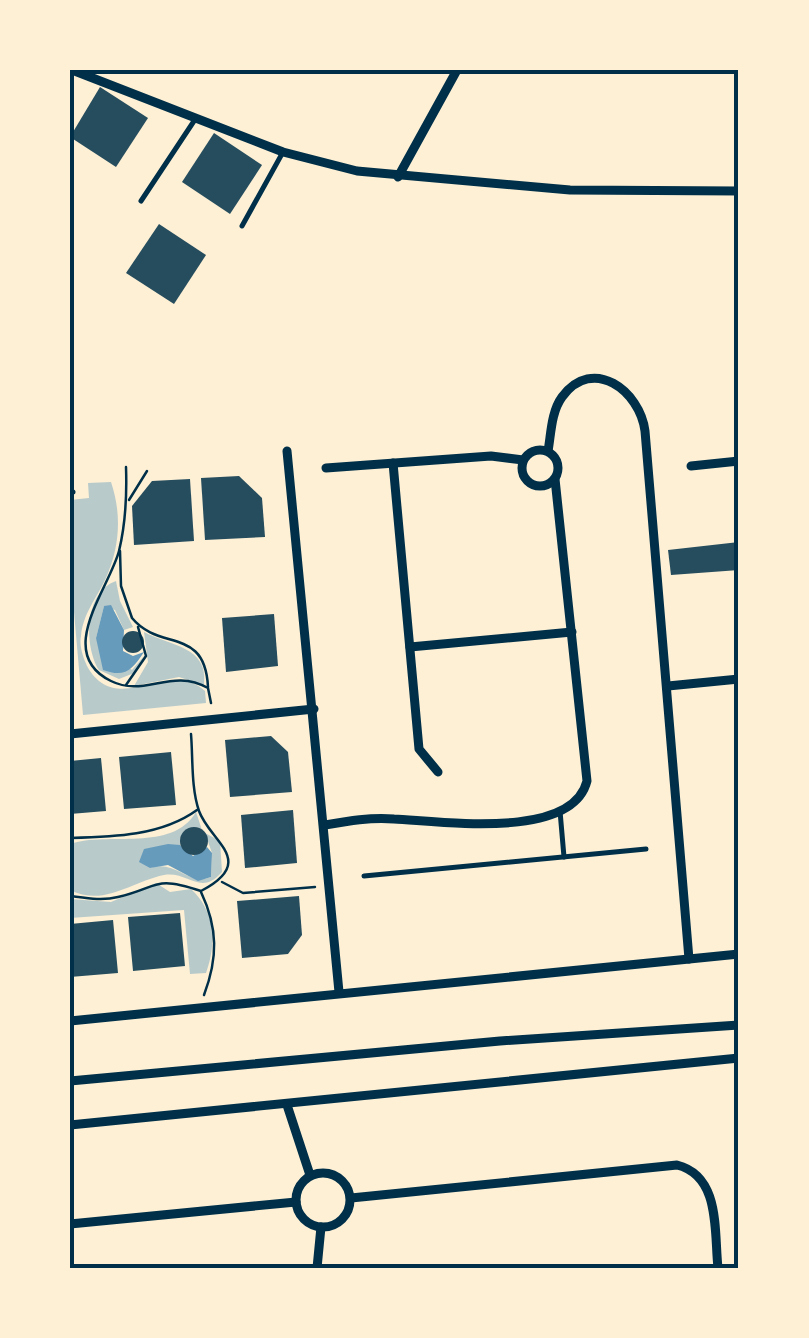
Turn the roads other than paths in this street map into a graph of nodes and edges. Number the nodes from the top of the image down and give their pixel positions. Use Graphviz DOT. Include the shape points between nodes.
graph roads {
  1 [pos="72,70"];
  2 [pos="457,70"];
  3 [pos="196,118"];
  4 [pos="283,152"];
  5 [pos="398,176"];
  6 [pos="739,191"];
  7 [pos="141,202"];
  8 [pos="242,226"];
  9 [pos="287,450"];
  10 [pos="548,452"];
  11 [pos="524,460"];
  12 [pos="739,461"];
  13 [pos="393,464"];
  14 [pos="692,466"];
  15 [pos="326,468"];
  16 [pos="555,479"];
  17 [pos="572,632"];
  18 [pos="410,647"];
  19 [pos="739,679"];
  20 [pos="668,686"];
  21 [pos="314,709"];
  22 [pos="70,734"];
  23 [pos="438,772"];
  24 [pos="560,811"];
  25 [pos="325,826"];
  26 [pos="646,849"];
  27 [pos="564,857"];
  28 [pos="364,876"];
  29 [pos="739,954"];
  30 [pos="689,958"];
  31 [pos="340,992"];
  32 [pos="70,1021"];
  33 [pos="739,1025"];
  34 [pos="739,1058"];
  35 [pos="70,1082"];
  36 [pos="287,1105"];
  37 [pos="70,1125"];
  38 [pos="310,1176"];
  39 [pos="351,1198"];
  40 [pos="296,1202"];
  41 [pos="70,1224"];
  42 [pos="321,1227"];
  43 [pos="317,1268"];
  44 [pos="718,1268"];
  1 -- 3 [label="street"];
  2 -- 5 [label="street"];
  3 -- 4 [label="street"];
  3 -- 7 [label="lane"];
  4 -- 5 [label="street"];
  4 -- 8 [label="lane"];
  5 -- 6 [label="street" via="587,191"];
  9 -- 21 [label="street"];
  10 -- 11 [label="street" via="531,452"];
  10 -- 16 [label="street" via="558,463"];
  10 -- 20 [label="street" via="556,408 572,387 610,381 639,406"];
  11 -- 13 [label="street" via="490,456"];
  11 -- 16 [label="street" via="530,484"];
  12 -- 14 [label="street"];
  13 -- 15 [label="street"];
  13 -- 18 [label="street"];
  16 -- 17 [label="street"];
  17 -- 18 [label="street"];
  17 -- 24 [label="street" via="586,781 578,800"];
  18 -- 23 [label="street" via="419,749"];
  19 -- 20 [label="street"];
  20 -- 30 [label="street"];
  21 -- 22 [label="street"];
  21 -- 25 [label="street"];
  24 -- 25 [label="street" via="470,825 373,818"];
  24 -- 27 [label="lane"];
  25 -- 31 [label="street"];
  26 -- 27 [label="lane"];
  27 -- 28 [label="lane"];
  29 -- 30 [label="street"];
  30 -- 31 [label="street"];
  31 -- 32 [label="street"];
  33 -- 35 [label="street" via="500,1040"];
  34 -- 36 [label="street"];
  36 -- 37 [label="street"];
  36 -- 38 [label="street"];
  38 -- 39 [label="street" via="340,1178"];
  38 -- 40 [label="street"];
  39 -- 42 [label="street" via="343,1219"];
  39 -- 44 [label="street" via="677,1165 693,1170 707,1186"];
  40 -- 41 [label="street"];
  40 -- 42 [label="street" via="301,1216"];
  42 -- 43 [label="street"];
}
